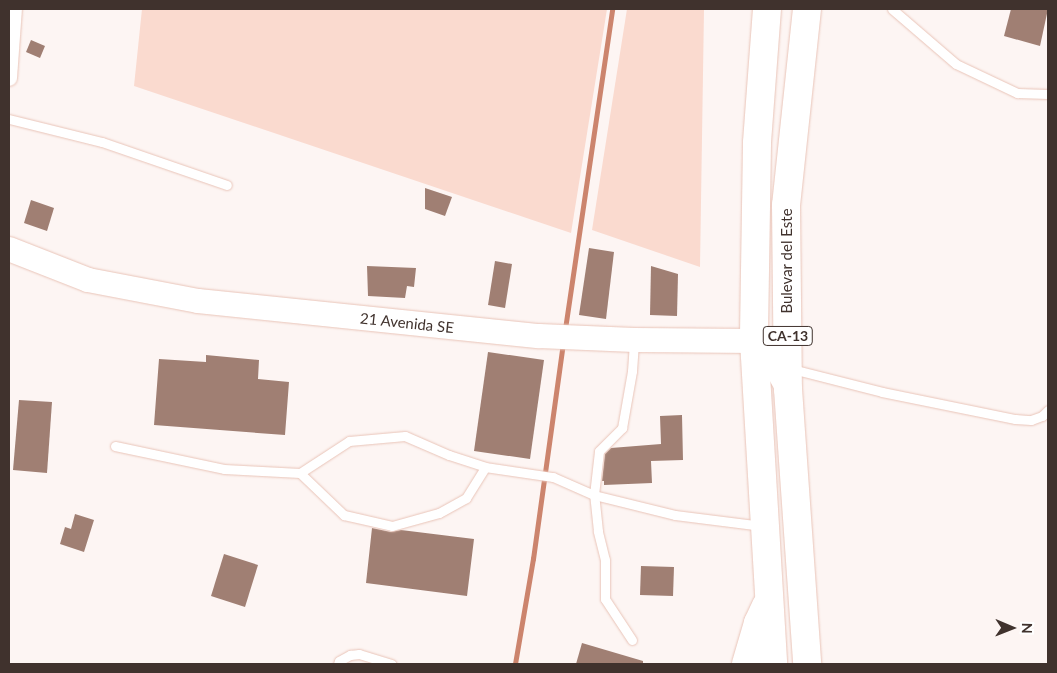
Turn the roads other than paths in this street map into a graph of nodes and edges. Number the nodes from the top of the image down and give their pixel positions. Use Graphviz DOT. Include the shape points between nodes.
graph roads {
  1 [pos="14,9"];
  2 [pos="767,9"];
  3 [pos="807,9"];
  4 [pos="892,9"];
  5 [pos="9,78"];
  6 [pos="1048,94"];
  7 [pos="9,119"];
  8 [pos="227,185"];
  9 [pos="9,249"];
  10 [pos="634,340"];
  11 [pos="754,341"];
  12 [pos="788,379"];
  13 [pos="1048,410"];
  14 [pos="115,446"];
  15 [pos="485,467"];
  16 [pos="300,473"];
  17 [pos="594,495"];
  18 [pos="764,526"];
  19 [pos="769,600"];
  20 [pos="632,640"];
  21 [pos="808,660"];
  22 [pos="338,664"];
  23 [pos="392,664"];
  24 [pos="746,664"];
  25 [pos="773,664"];
  1 -- 5 [label="street"];
  2 -- 11 [label="highway, Bulevar del Este / CA-13" via="757,143"];
  3 -- 12 [label="highway, Bulevar del Este / CA-13" via="786,205"];
  4 -- 6 [label="lane" via="956,64 1017,93"];
  7 -- 8 [label="lane" via="102,142"];
  9 -- 10 [label="street, 21 Avenida SE" via="88,280 198,301 539,336"];
  10 -- 11 [label="street, 21 Avenida SE"];
  10 -- 17 [label="lane" via="622,428 599,451"];
  11 -- 12 [label="street" via="765,347"];
  11 -- 18 [label="highway, Bulevar del Este / CA-13"];
  12 -- 13 [label="lane" via="882,392 1015,419 1031,420"];
  12 -- 21 [label="highway, Bulevar del Este / CA-13"];
  14 -- 16 [label="lane" via="224,469"];
  15 -- 16 [label="lane" via="405,436 349,441"];
  15 -- 16 [label="lane" via="466,498 439,512 392,526 344,515"];
  15 -- 17 [label="lane" via="553,478"];
  17 -- 18 [label="lane" via="675,516"];
  17 -- 20 [label="lane" via="604,560 605,599"];
  18 -- 19 [label="highway, Bulevar del Este / CA-13"];
  19 -- 24 [label="highway" via="758,623"];
  19 -- 25 [label="highway, Bulevar del Este / CA-13"];
  22 -- 23 [label="lane" via="350,655 359,654"];
}
